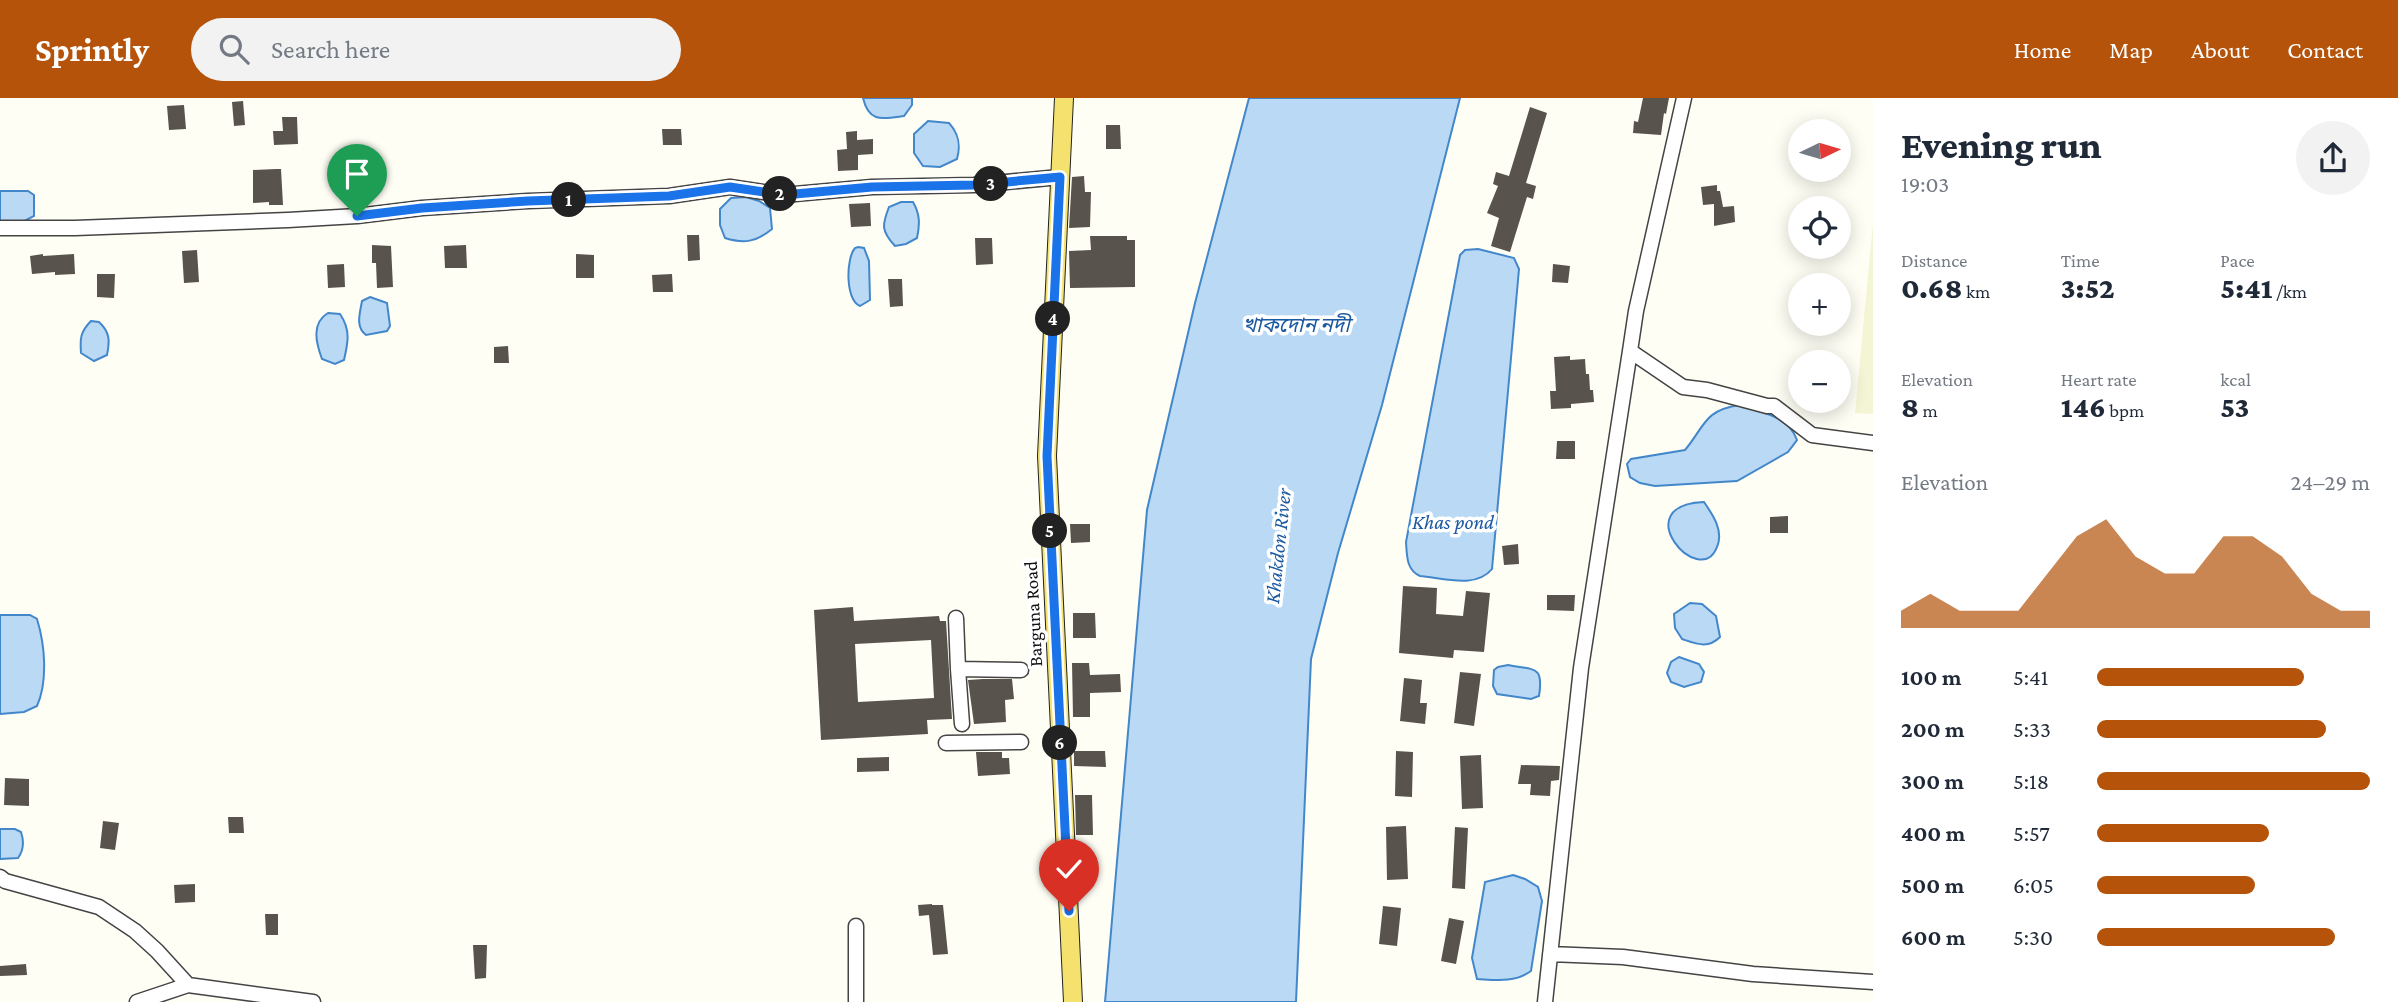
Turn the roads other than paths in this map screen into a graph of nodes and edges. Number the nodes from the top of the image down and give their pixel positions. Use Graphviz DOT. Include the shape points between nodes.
graph roads {
  1 [pos="1064,98"];
  2 [pos="1684,98"];
  3 [pos="1060,177"];
  4 [pos="0,228"];
  5 [pos="1630,351"];
  6 [pos="1873,443"];
  7 [pos="956,618"];
  8 [pos="958,669"];
  9 [pos="1021,670"];
  10 [pos="962,724"];
  11 [pos="1021,742"];
  12 [pos="946,743"];
  13 [pos="0,877"];
  14 [pos="856,926"];
  15 [pos="1550,954"];
  16 [pos="1873,982"];
  17 [pos="188,985"];
  18 [pos="136,1002"];
  19 [pos="313,1002"];
  20 [pos="856,1002"];
  21 [pos="1073,1002"];
  22 [pos="1545,1002"];
  1 -- 3 [label="main road, Barguna Road"];
  2 -- 5 [label="street"];
  3 -- 4 [label="street" via="784,195 730,187 669,196 528,201 302,219"];
  3 -- 21 [label="main road, Barguna Road" via="1047,456"];
  5 -- 6 [label="street" via="1684,387 1774,406 1812,435"];
  5 -- 15 [label="street" via="1581,668"];
  7 -- 8 [label="street"];
  8 -- 9 [label="street"];
  8 -- 10 [label="street"];
  11 -- 12 [label="street"];
  13 -- 17 [label="street" via="99,907 135,931"];
  14 -- 20 [label="street"];
  15 -- 16 [label="street"];
  15 -- 22 [label="street"];
  17 -- 18 [label="street"];
  17 -- 19 [label="street"];
}
